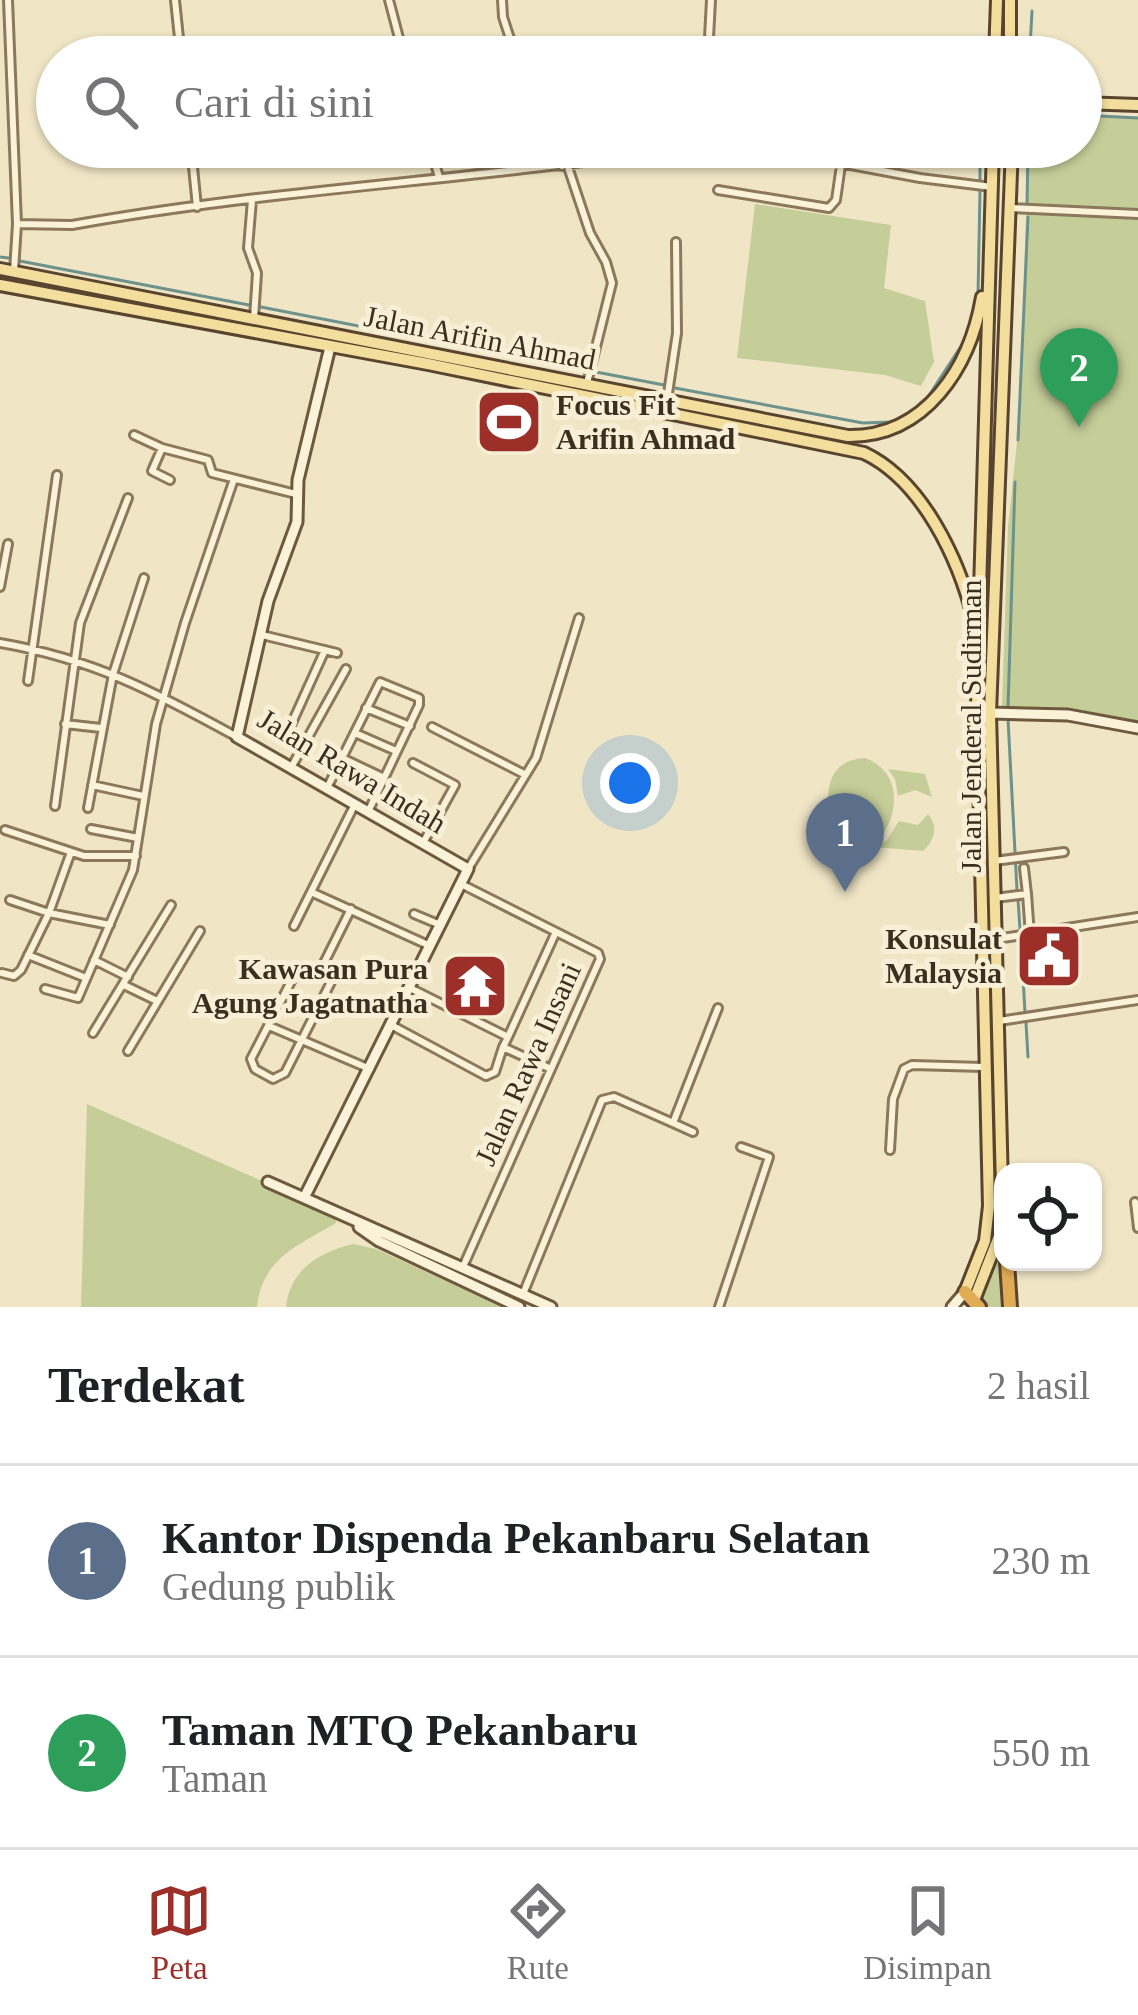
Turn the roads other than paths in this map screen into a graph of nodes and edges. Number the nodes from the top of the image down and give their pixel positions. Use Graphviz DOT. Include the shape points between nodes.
graph roads {
  1 [pos="8,0"];
  2 [pos="175,0"];
  3 [pos="389,0"];
  4 [pos="502,0"];
  5 [pos="711,0"];
  6 [pos="997,0"];
  7 [pos="1010,0"];
  8 [pos="179,36"];
  9 [pos="398,36"];
  10 [pos="509,36"];
  11 [pos="709,36"];
  12 [pos="996,36"];
  13 [pos="1010,36"];
  14 [pos="1102,104"];
  15 [pos="1138,105"];
  16 [pos="193,168"];
  17 [pos="436,168"];
  18 [pos="552,168"];
  19 [pos="565,168"];
  20 [pos="841,168"];
  21 [pos="862,168"];
  22 [pos="992,168"];
  23 [pos="1011,168"];
  24 [pos="439,177"];
  25 [pos="992,187"];
  26 [pos="718,190"];
  27 [pos="252,200"];
  28 [pos="197,206"];
  29 [pos="1010,208"];
  30 [pos="1138,214"];
  31 [pos="17,224"];
  32 [pos="676,242"];
  33 [pos="989,261"];
  34 [pos="7,270"];
  35 [pos="0,285"];
  36 [pos="254,318"];
  37 [pos="329,350"];
  38 [pos="480,368"];
  39 [pos="587,383"];
  40 [pos="667,400"];
  41 [pos="134,435"];
  42 [pos="162,448"];
  43 [pos="983,449"];
  44 [pos="999,450"];
  45 [pos="982,473"];
  46 [pos="998,474"];
  47 [pos="57,475"];
  48 [pos="234,479"];
  49 [pos="170,480"];
  50 [pos="296,494"];
  51 [pos="128,498"];
  52 [pos="8,544"];
  53 [pos="144,578"];
  54 [pos="0,587"];
  55 [pos="579,618"];
  56 [pos="259,634"];
  57 [pos="977,634"];
  58 [pos="0,643"];
  59 [pos="32,649"];
  60 [pos="325,650"];
  61 [pos="337,653"];
  62 [pos="76,658"];
  63 [pos="346,669"];
  64 [pos="113,674"];
  65 [pos="28,681"];
  66 [pos="164,697"];
  67 [pos="366,708"];
  68 [pos="990,713"];
  69 [pos="65,724"];
  70 [pos="290,725"];
  71 [pos="410,726"];
  72 [pos="432,727"];
  73 [pos="101,728"];
  74 [pos="1138,728"];
  75 [pos="355,734"];
  76 [pos="237,737"];
  77 [pos="397,752"];
  78 [pos="342,758"];
  79 [pos="413,763"];
  80 [pos="292,766"];
  81 [pos="524,774"];
  82 [pos="384,778"];
  83 [pos="92,785"];
  84 [pos="327,788"];
  85 [pos="143,796"];
  86 [pos="355,804"];
  87 [pos="55,806"];
  88 [pos="88,808"];
  89 [pos="368,812"];
  90 [pos="92,829"];
  91 [pos="5,830"];
  92 [pos="138,838"];
  93 [pos="423,843"];
  94 [pos="71,852"];
  95 [pos="1064,852"];
  96 [pos="136,856"];
  97 [pos="994,861"];
  98 [pos="468,868"];
  99 [pos="1024,868"];
  100 [pos="460,884"];
  101 [pos="311,892"];
  102 [pos="1027,894"];
  103 [pos="995,898"];
  104 [pos="10,900"];
  105 [pos="170,905"];
  106 [pos="351,909"];
  107 [pos="49,913"];
  108 [pos="414,914"];
  109 [pos="1138,917"];
  110 [pos="110,925"];
  111 [pos="440,925"];
  112 [pos="294,926"];
  113 [pos="200,931"];
  114 [pos="555,934"];
  115 [pos="1030,935"];
  116 [pos="996,939"];
  117 [pos="430,946"];
  118 [pos="28,955"];
  119 [pos="94,961"];
  120 [pos="325,963"];
  121 [pos="299,966"];
  122 [pos="2,973"];
  123 [pos="86,979"];
  124 [pos="332,980"];
  125 [pos="126,981"];
  126 [pos="410,988"];
  127 [pos="45,989"];
  128 [pos="1138,1000"];
  129 [pos="157,1001"];
  130 [pos="982,1006"];
  131 [pos="998,1006"];
  132 [pos="718,1008"];
  133 [pos="999,1021"];
  134 [pos="391,1024"];
  135 [pos="269,1026"];
  136 [pos="93,1033"];
  137 [pos="508,1037"];
  138 [pos="302,1040"];
  139 [pos="503,1047"];
  140 [pos="128,1051"];
  141 [pos="986,1066"];
  142 [pos="370,1069"];
  143 [pos="551,1069"];
  144 [pos="673,1123"];
  145 [pos="693,1132"];
  146 [pos="741,1147"];
  147 [pos="890,1150"];
  148 [pos="1002,1163"];
  149 [pos="268,1182"];
  150 [pos="305,1196"];
  151 [pos="1135,1202"];
  152 [pos="1137,1215"];
  153 [pos="346,1216"];
  154 [pos="1138,1228"];
  155 [pos="994,1247"];
  156 [pos="462,1268"];
  157 [pos="1008,1271"];
  158 [pos="523,1294"];
  159 [pos="967,1304"];
  160 [pos="519,1307"];
  161 [pos="550,1307"];
  162 [pos="719,1307"];
  163 [pos="1010,1307"];
  1 -- 31 [label="street"];
  2 -- 8 [label="street"];
  3 -- 9 [label="street"];
  4 -- 10 [label="street"];
  5 -- 11 [label="street"];
  6 -- 12 [label="main road"];
  7 -- 13 [label="main road"];
  14 -- 15 [label="main road"];
  16 -- 28 [label="street"];
  17 -- 24 [label="street"];
  18 -- 24 [label="street"];
  19 -- 39 [label="street" via="612,283"];
  20 -- 26 [label="street" via="829,208"];
  21 -- 25 [label="street"];
  22 -- 25 [label="main road, Jalan Jenderal Sudirman"];
  23 -- 29 [label="main road, Jalan Jenderal Sudirman"];
  24 -- 27 [label="street"];
  25 -- 33 [label="main road, Jalan Jenderal Sudirman"];
  27 -- 28 [label="street"];
  27 -- 36 [label="street"];
  28 -- 31 [label="street" via="71,225"];
  29 -- 30 [label="street"];
  29 -- 44 [label="main road, Jalan Jenderal Sudirman"];
  31 -- 34 [label="street"];
  32 -- 40 [label="street" via="677,333"];
  33 -- 40 [label="main road, Jalan Arifin Ahmad" via="976,324 955,367 933,402 892,431 848,436"];
  33 -- 43 [label="main road, Jalan Jenderal Sudirman"];
  34 -- 36 [label="main road, Jalan Arifin Ahmad"];
  35 -- 37 [label="main road, Jalan Arifin Ahmad"];
  36 -- 38 [label="main road, Jalan Arifin Ahmad"];
  37 -- 38 [label="main road, Jalan Arifin Ahmad"];
  37 -- 50 [label="street, Jalan Rawa Indah"];
  38 -- 39 [label="main road, Jalan Arifin Ahmad"];
  38 -- 57 [label="main road, Jalan Arifin Ahmad" via="872,457 927,514"];
  39 -- 40 [label="main road, Jalan Arifin Ahmad"];
  41 -- 42 [label="street"];
  42 -- 48 [label="street" via="208,460 211,473"];
  42 -- 49 [label="street" via="152,471"];
  43 -- 44 [label="main road"];
  43 -- 45 [label="main road, Jalan Jenderal Sudirman"];
  44 -- 46 [label="main road, Jalan Jenderal Sudirman"];
  45 -- 46 [label="main road"];
  45 -- 57 [label="main road, Jalan Jenderal Sudirman"];
  46 -- 68 [label="main road, Jalan Jenderal Sudirman"];
  47 -- 59 [label="street"];
  48 -- 50 [label="street"];
  48 -- 66 [label="street"];
  50 -- 56 [label="street, Jalan Rawa Indah" via="297,522"];
  51 -- 62 [label="street" via="83,612"];
  52 -- 54 [label="street"];
  53 -- 64 [label="street"];
  55 -- 81 [label="street" via="541,746"];
  56 -- 60 [label="street"];
  56 -- 76 [label="street, Jalan Rawa Indah"];
  57 -- 130 [label="main road, Jalan Jenderal Sudirman"];
  58 -- 59 [label="street"];
  59 -- 62 [label="street"];
  59 -- 65 [label="street"];
  60 -- 61 [label="street"];
  60 -- 70 [label="street"];
  62 -- 64 [label="street"];
  62 -- 69 [label="street"];
  63 -- 80 [label="street"];
  64 -- 66 [label="street"];
  64 -- 73 [label="street"];
  66 -- 76 [label="street"];
  66 -- 85 [label="street"];
  67 -- 71 [label="street"];
  67 -- 71 [label="street" via="383,681 419,698"];
  67 -- 75 [label="street"];
  68 -- 74 [label="street"];
  68 -- 97 [label="main road, Jalan Jenderal Sudirman"];
  69 -- 73 [label="street"];
  69 -- 87 [label="street"];
  71 -- 77 [label="street"];
  72 -- 81 [label="street"];
  73 -- 83 [label="street"];
  75 -- 77 [label="street"];
  75 -- 78 [label="street"];
  76 -- 80 [label="street, Jalan Rawa Indah"];
  77 -- 82 [label="street"];
  78 -- 82 [label="street"];
  78 -- 84 [label="street"];
  79 -- 93 [label="street" via="455,785"];
  80 -- 84 [label="street, Jalan Rawa Indah"];
  81 -- 98 [label="street"];
  82 -- 89 [label="street"];
  83 -- 85 [label="street"];
  83 -- 88 [label="street"];
  84 -- 86 [label="street, Jalan Rawa Indah"];
  85 -- 92 [label="street"];
  86 -- 89 [label="street, Jalan Rawa Indah"];
  86 -- 101 [label="street"];
  89 -- 93 [label="street, Jalan Rawa Indah"];
  90 -- 92 [label="street"];
  91 -- 94 [label="street"];
  92 -- 96 [label="street"];
  93 -- 98 [label="street, Jalan Rawa Indah"];
  94 -- 96 [label="street"];
  94 -- 107 [label="street"];
  95 -- 97 [label="street"];
  96 -- 110 [label="street"];
  97 -- 103 [label="main road, Jalan Jenderal Sudirman"];
  98 -- 100 [label="street, Jalan Rawa Indah"];
  99 -- 102 [label="street"];
  100 -- 111 [label="street, Jalan Rawa Indah"];
  100 -- 114 [label="street, Jalan Rawa Insani"];
  101 -- 106 [label="street"];
  101 -- 112 [label="street"];
  102 -- 103 [label="street"];
  102 -- 115 [label="street"];
  103 -- 116 [label="main road, Jalan Jenderal Sudirman"];
  104 -- 107 [label="street"];
  105 -- 125 [label="street"];
  106 -- 117 [label="street"];
  106 -- 120 [label="street"];
  107 -- 110 [label="street"];
  107 -- 118 [label="street"];
  108 -- 111 [label="street"];
  109 -- 115 [label="street"];
  110 -- 119 [label="street"];
  111 -- 117 [label="street, Jalan Rawa Indah"];
  113 -- 129 [label="street"];
  114 -- 137 [label="street"];
  114 -- 143 [label="street, Jalan Rawa Insani" via="601,958"];
  115 -- 116 [label="street"];
  116 -- 131 [label="main road, Jalan Jenderal Sudirman"];
  117 -- 126 [label="street, Jalan Rawa Indah"];
  118 -- 122 [label="street" via="17,974"];
  118 -- 123 [label="street"];
  119 -- 123 [label="street"];
  119 -- 125 [label="street"];
  121 -- 135 [label="street"];
  123 -- 127 [label="street" via="79,998"];
  124 -- 138 [label="street"];
  125 -- 129 [label="street"];
  125 -- 136 [label="street"];
  126 -- 134 [label="street, Jalan Rawa Indah"];
  126 -- 137 [label="street"];
  128 -- 133 [label="street"];
  129 -- 140 [label="street"];
  130 -- 131 [label="main road"];
  130 -- 141 [label="main road, Jalan Jenderal Sudirman"];
  131 -- 133 [label="main road, Jalan Jenderal Sudirman"];
  132 -- 144 [label="street"];
  133 -- 148 [label="main road, Jalan Jenderal Sudirman"];
  134 -- 139 [label="street" via="486,1076"];
  134 -- 142 [label="street, Jalan Rawa Indah"];
  135 -- 138 [label="street"];
  135 -- 138 [label="street" via="250,1062 273,1079 285,1073"];
  137 -- 139 [label="street"];
  138 -- 142 [label="street"];
  139 -- 143 [label="street"];
  141 -- 147 [label="street" via="904,1069 892,1099"];
  141 -- 159 [label="main road, Jalan Jenderal Sudirman" via="988,1220"];
  142 -- 150 [label="street, Jalan Rawa Indah"];
  143 -- 156 [label="street, Jalan Rawa Insani"];
  144 -- 145 [label="street"];
  144 -- 158 [label="street" via="614,1097 602,1100"];
  146 -- 162 [label="street" via="769,1157"];
  149 -- 150 [label="street"];
  150 -- 153 [label="street"];
  151 -- 152 [label="street"];
  152 -- 154 [label="street"];
  153 -- 156 [label="street"];
  153 -- 160 [label="street" via="379,1241"];
  155 -- 159 [label="main road, Jalan Jenderal Sudirman"];
  156 -- 158 [label="street"];
  157 -- 163 [label="highway"];
  158 -- 161 [label="street"];
}
